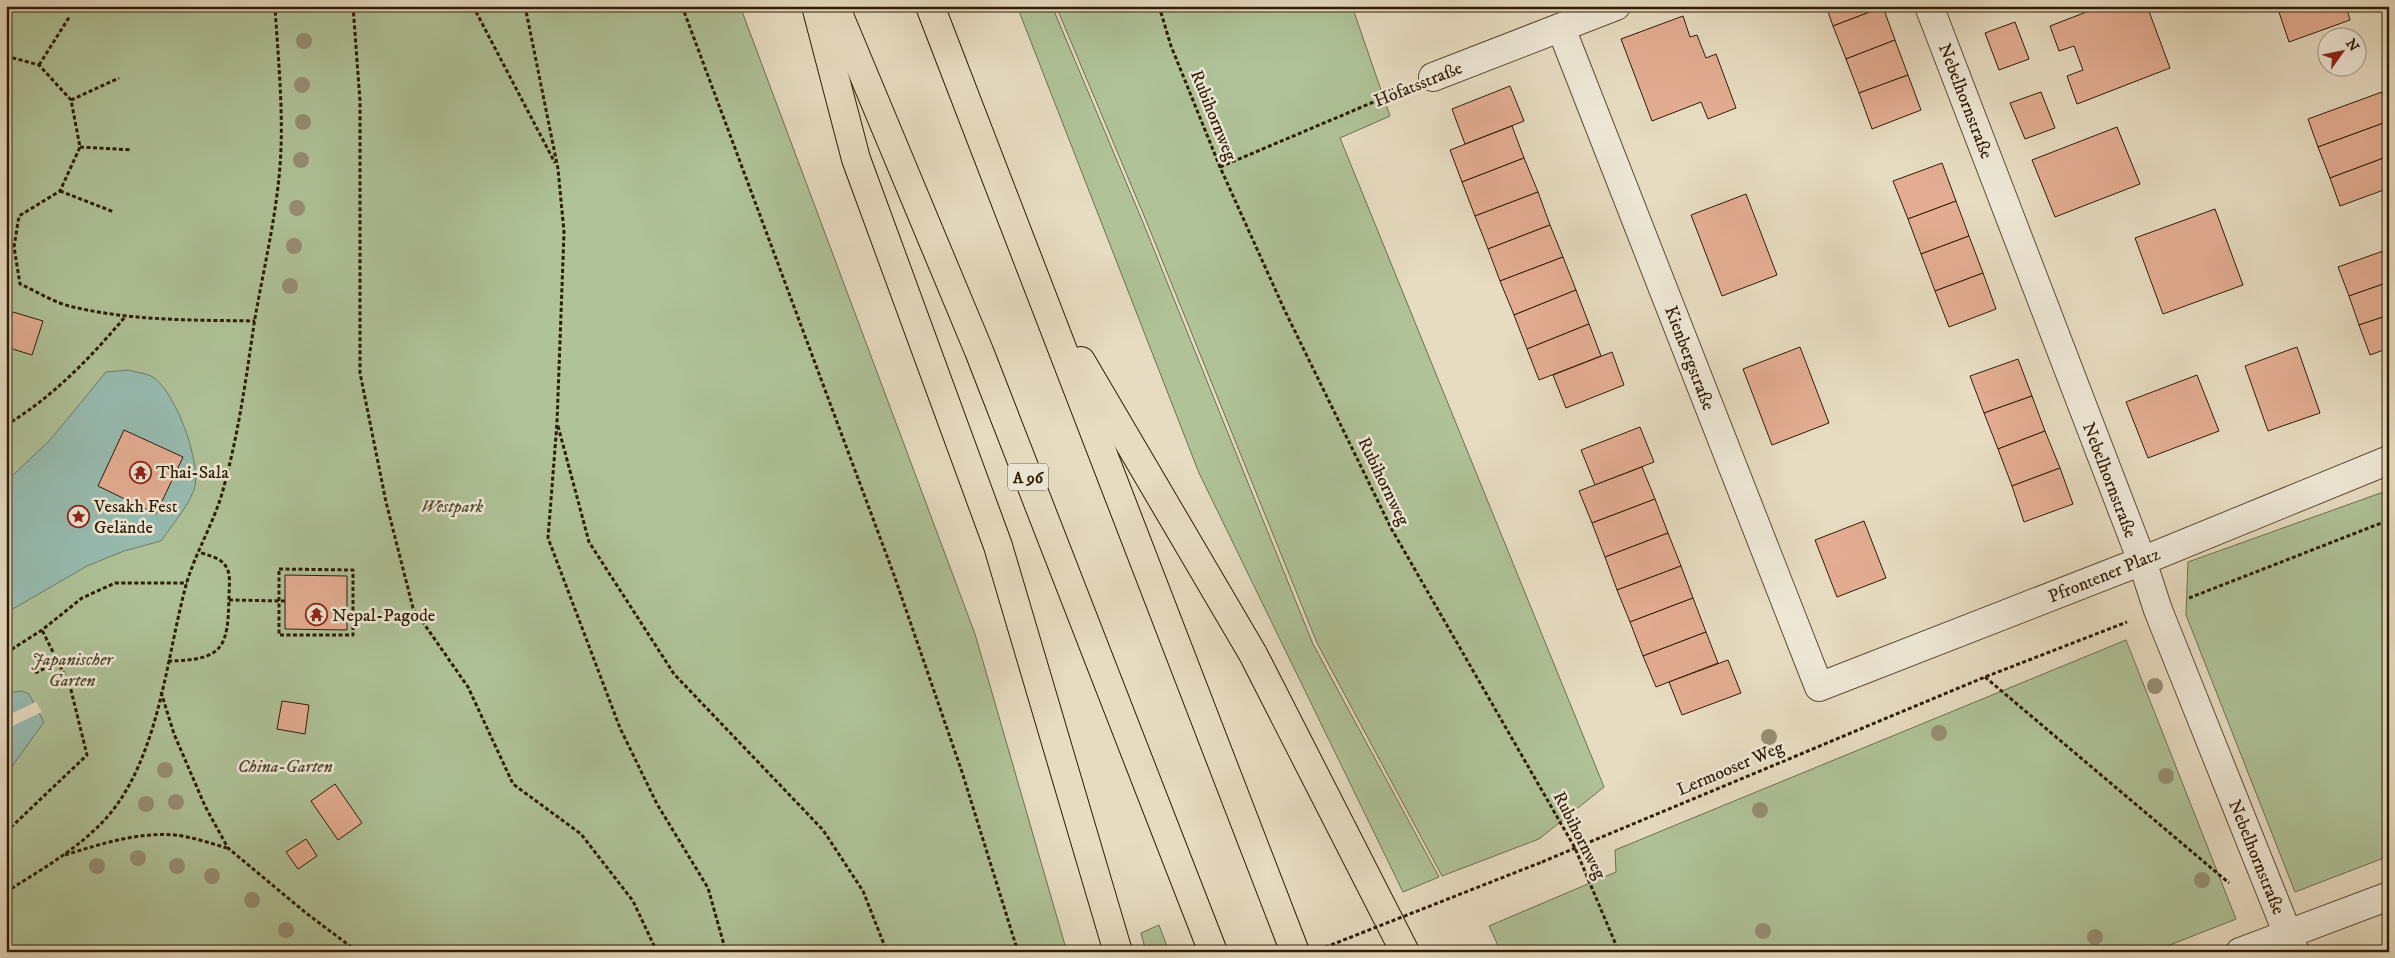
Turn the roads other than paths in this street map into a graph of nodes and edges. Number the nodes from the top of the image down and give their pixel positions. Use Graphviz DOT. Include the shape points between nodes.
graph roads {
  1 [pos="816,6"];
  2 [pos="835,6"];
  3 [pos="930,6"];
  4 [pos="1616,6"];
  5 [pos="1929,6"];
  6 [pos="1561,28"];
  7 [pos="1433,77"];
  8 [pos="1040,291"];
  9 [pos="2389,460"];
  10 [pos="2142,561"];
  11 [pos="1819,687"];
  12 [pos="2389,896"];
  13 [pos="2292,943"];
  14 [pos="1118,952"];
  15 [pos="1213,952"];
  16 [pos="1295,952"];
  17 [pos="1405,952"];
  18 [pos="2240,952"];
  1 -- 14 [label="highway" via="856,159 998,546"];
  2 -- 15 [label="highway, A 96" via="980,351"];
  3 -- 8 [label="highway"];
  4 -- 6 [label="street, Höfatsstraße"];
  5 -- 10 [label="street, Nebelhornstraße"];
  6 -- 7 [label="street, Höfatsstraße"];
  6 -- 11 [label="street, Kienbergstraße"];
  8 -- 16 [label="highway"];
  8 -- 17 [label="highway" via="1253,654"];
  9 -- 10 [label="street, Pfrontener Platz"];
  10 -- 11 [label="street, Pfrontener Platz"];
  10 -- 13 [label="street, Nebelhornstraße" via="2158,610"];
  12 -- 13 [label="street"];
  13 -- 18 [label="street"];
}
